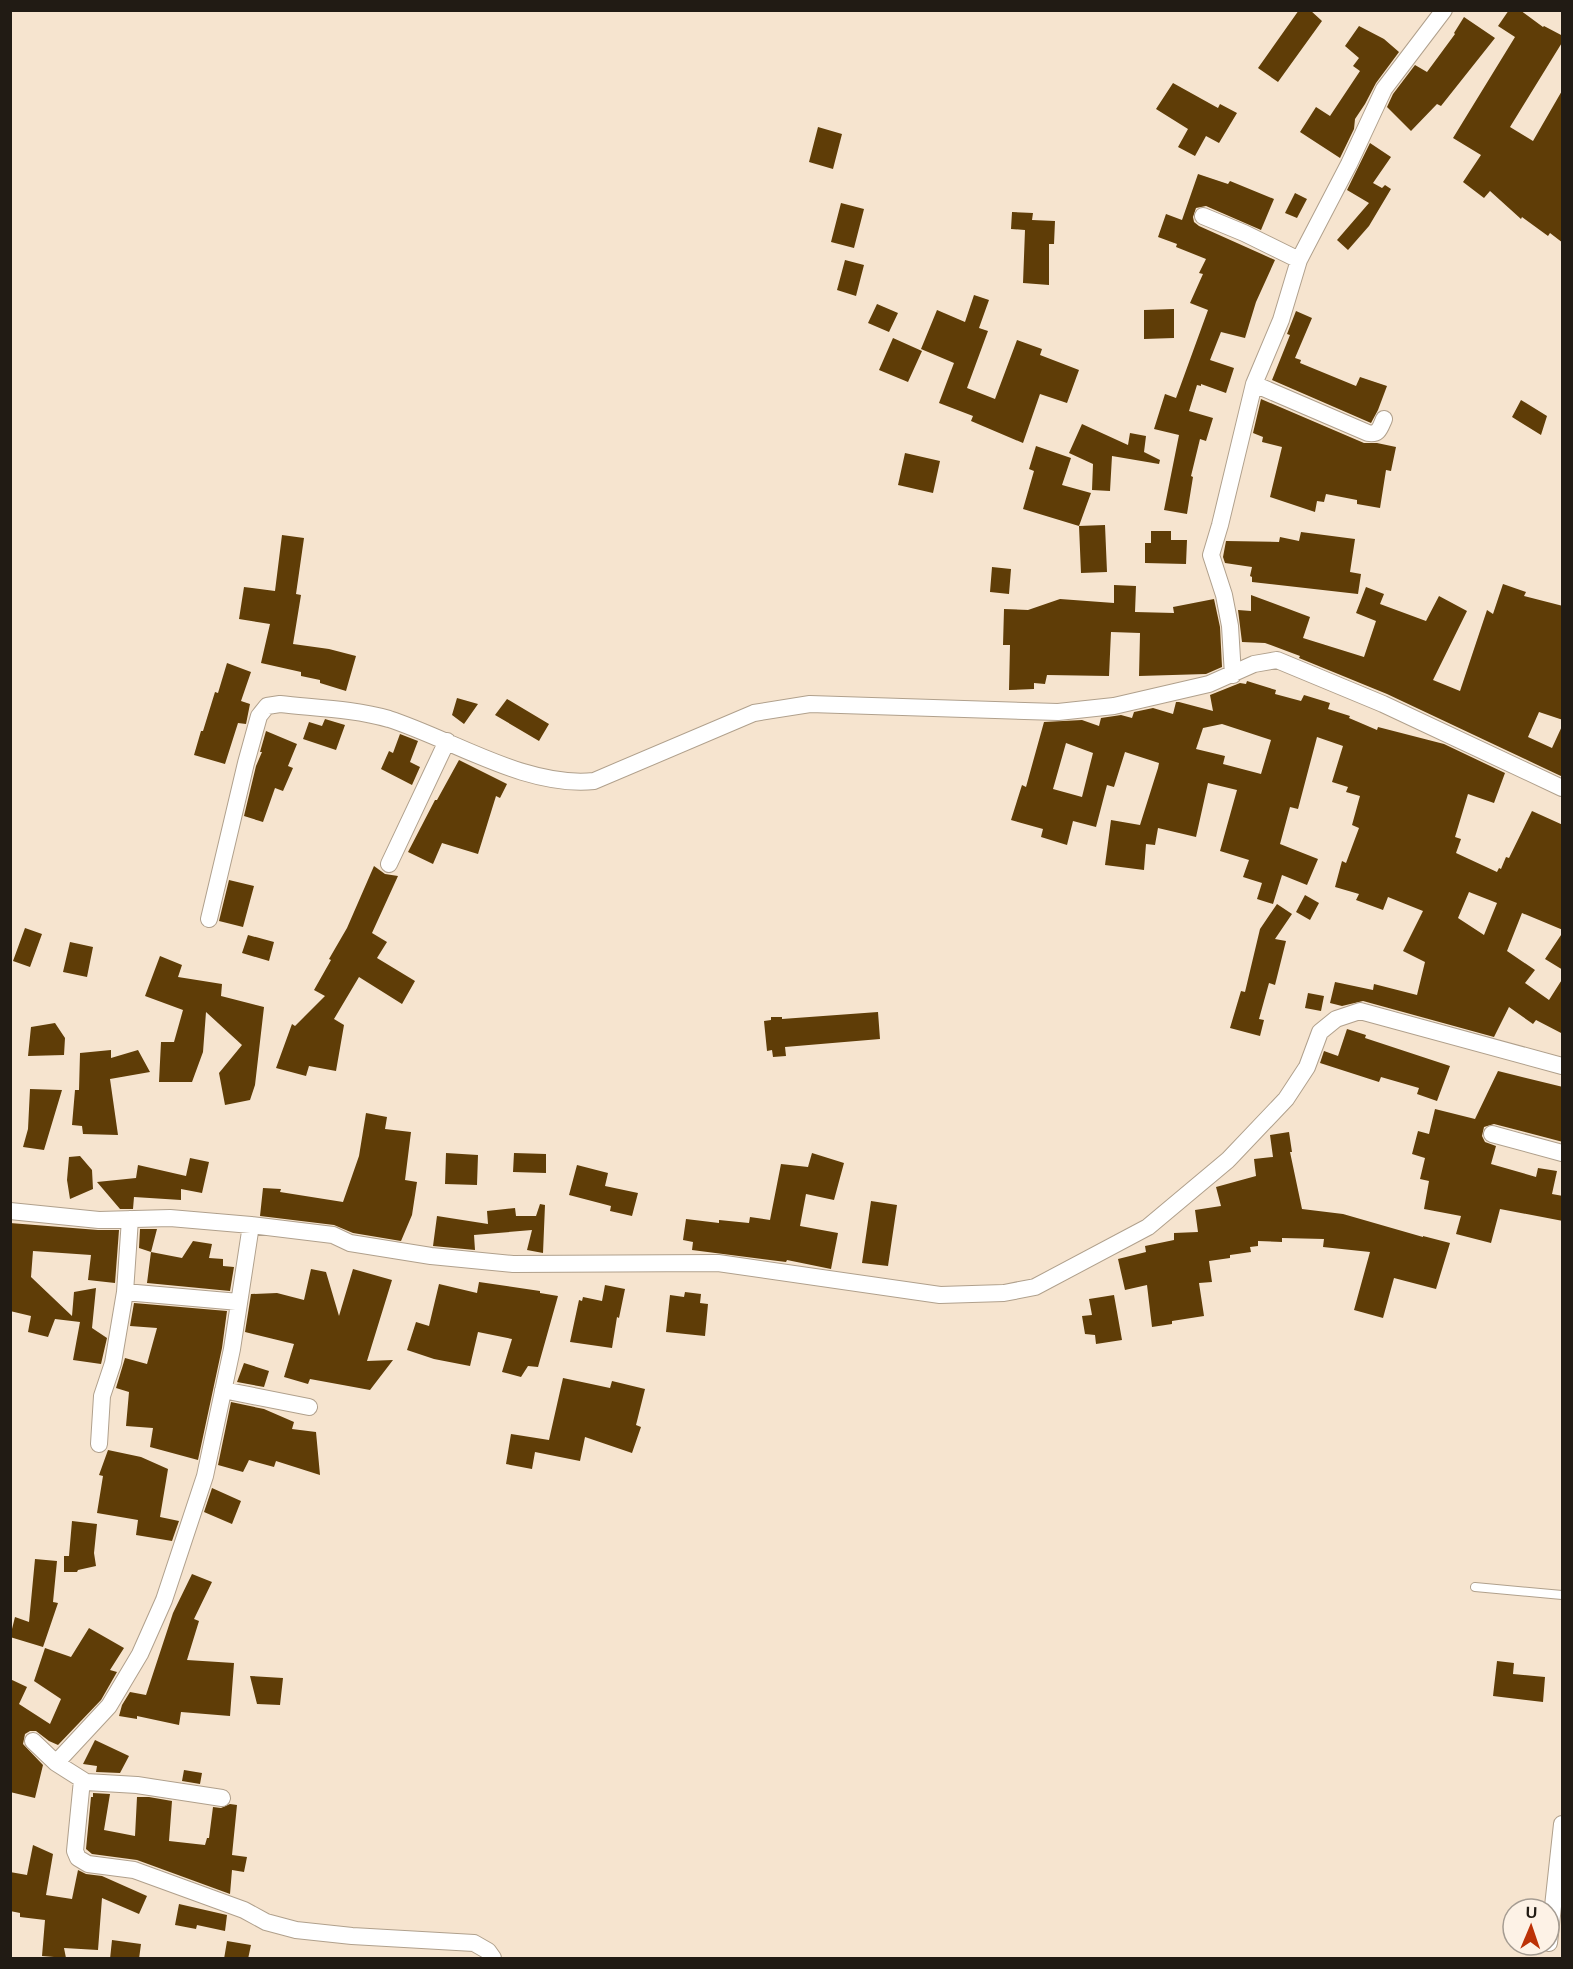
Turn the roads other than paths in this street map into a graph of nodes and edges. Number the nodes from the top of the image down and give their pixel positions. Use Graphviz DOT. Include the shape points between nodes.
graph roads {
  1 [pos="1444,10"];
  2 [pos="1203,216"];
  3 [pos="1299,260"];
  4 [pos="1254,384"];
  5 [pos="1384,419"];
  6 [pos="1233,675"];
  7 [pos="447,741"];
  8 [pos="1563,788"];
  9 [pos="388,864"];
  10 [pos="209,919"];
  11 [pos="1563,1066"];
  12 [pos="1492,1134"];
  13 [pos="1563,1153"];
  14 [pos="10,1211"];
  15 [pos="130,1219"];
  16 [pos="251,1225"];
  17 [pos="125,1292"];
  18 [pos="239,1302"];
  19 [pos="223,1390"];
  20 [pos="309,1407"];
  21 [pos="99,1444"];
  22 [pos="1475,1587"];
  23 [pos="1563,1595"];
  24 [pos="33,1741"];
  25 [pos="56,1763"];
  26 [pos="82,1780"];
  27 [pos="222,1798"];
  28 [pos="1563,1824"];
  29 [pos="1554,1897"];
  30 [pos="493,1959"];
  1 -- 3 [label="street" via="1384,89"];
  2 -- 3 [label="street"];
  3 -- 4 [label="street" via="1281,320"];
  4 -- 5 [label="street" via="1368,433 1378,432"];
  4 -- 6 [label="street" via="1211,555 1230,626"];
  6 -- 7 [label="street" via="1114,706 1058,712 810,704 754,713 594,782 556,781 516,770"];
  6 -- 8 [label="street" via="1254,664 1277,660 1383,704"];
  7 -- 9 [label="street"];
  7 -- 10 [label="street" via="387,718 280,704 267,706 259,716 246,762"];
  11 -- 16 [label="street" via="1360,1011 1347,1014 1320,1032 1306,1067 1286,1099 1228,1160 1148,1227 1035,1287 1004,1293 940,1295 718,1263 513,1264 431,1256 350,1243 333,1235"];
  12 -- 13 [label="street"];
  14 -- 15 [label="street" via="99,1220"];
  15 -- 16 [label="street"];
  15 -- 17 [label="street"];
  16 -- 18 [label="street"];
  17 -- 18 [label="street"];
  17 -- 21 [label="street" via="113,1363 102,1396"];
  18 -- 19 [label="street"];
  19 -- 20 [label="street"];
  19 -- 25 [label="street" via="205,1476 164,1600 140,1654 109,1706"];
  22 -- 23 [label="lane"];
  24 -- 25 [label="street"];
  25 -- 26 [label="street"];
  26 -- 27 [label="street"];
  26 -- 30 [label="street" via="75,1851 88,1864 134,1870 296,1930 474,1943"];
  28 -- 29 [label="street"];
}
